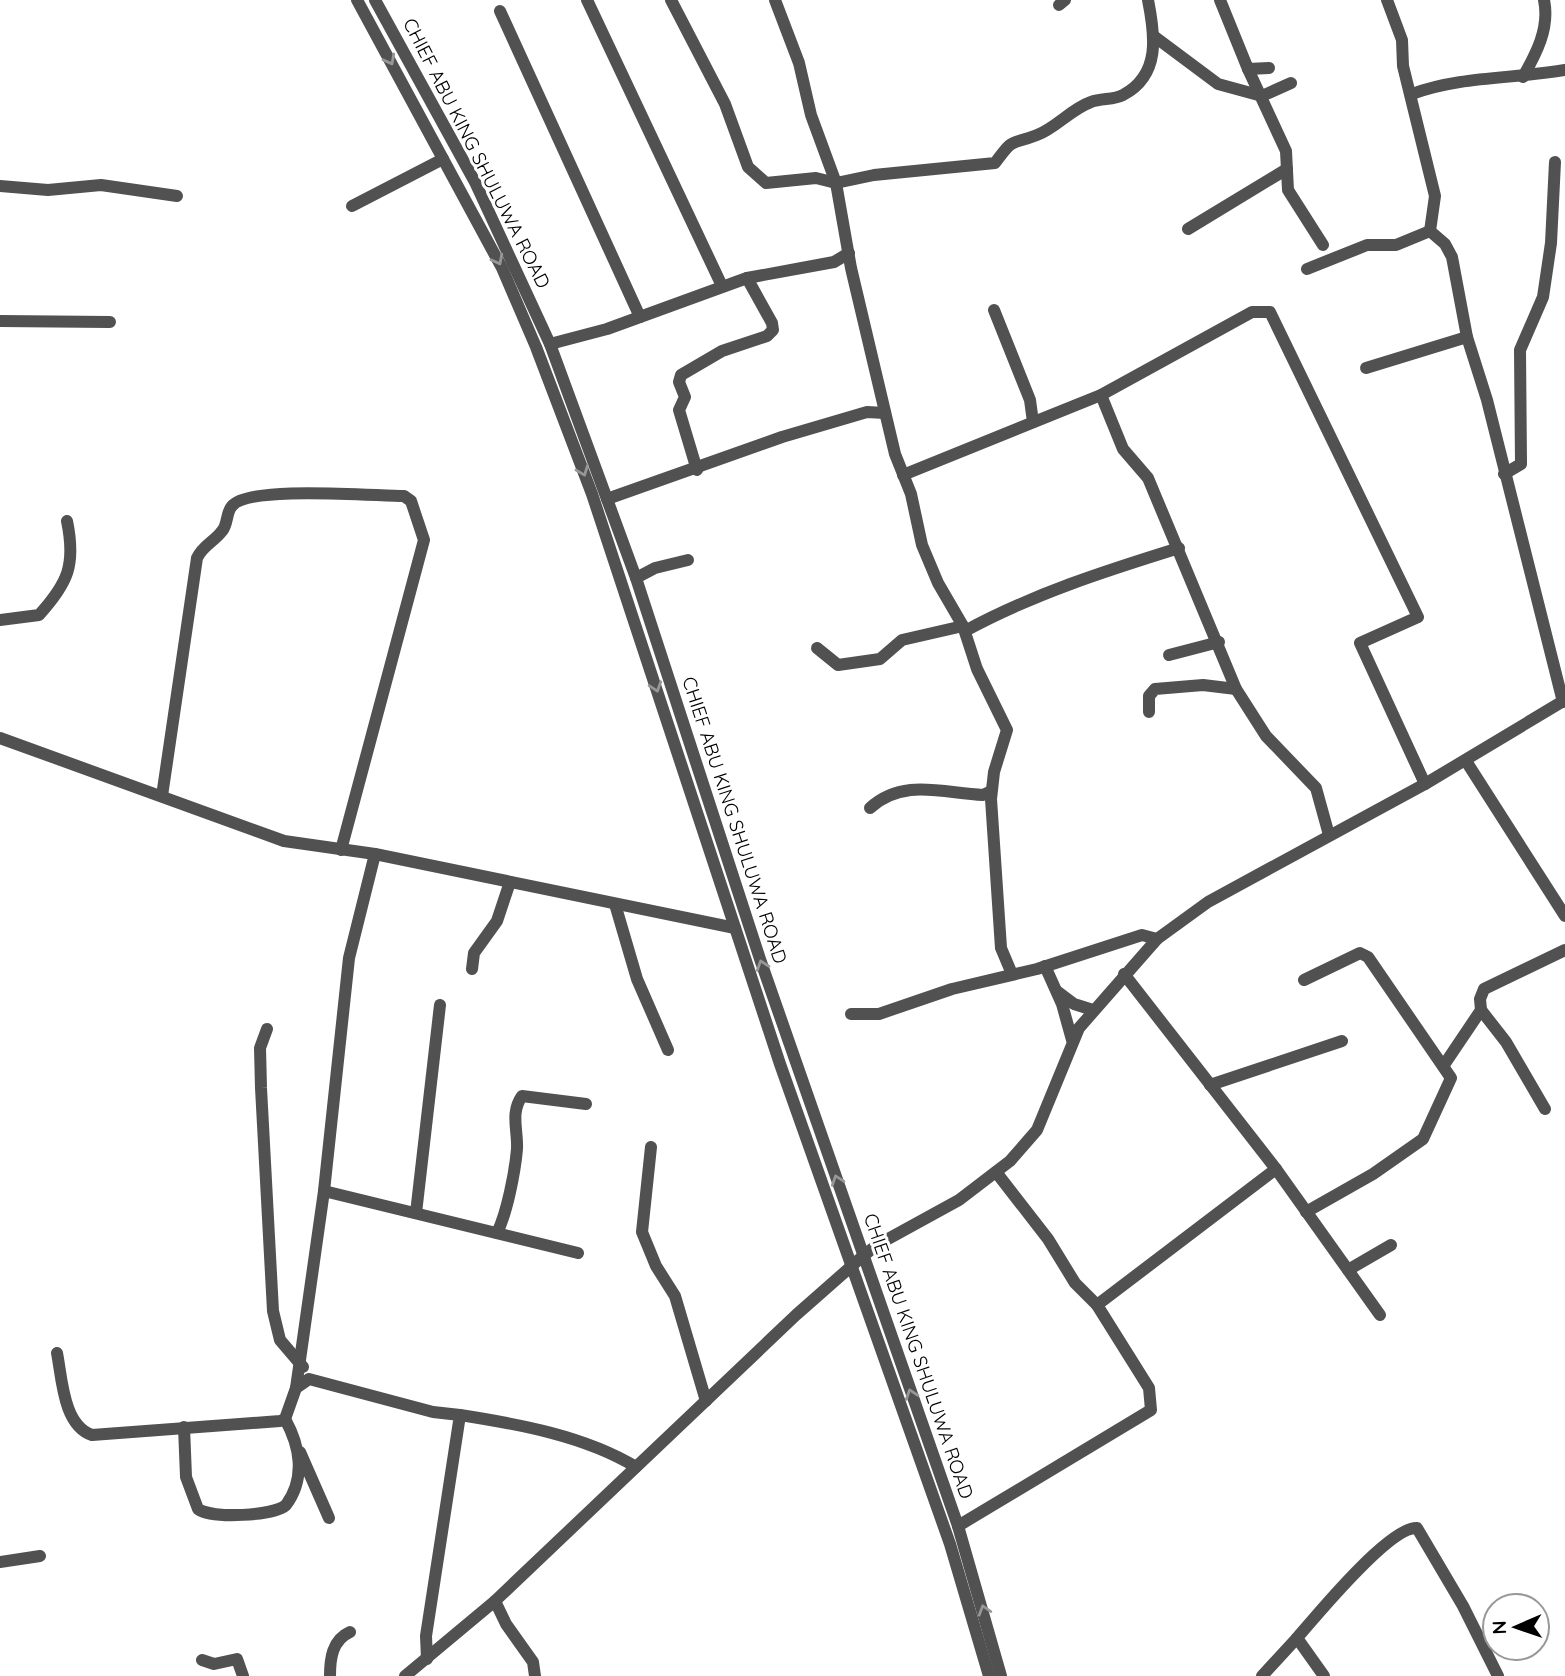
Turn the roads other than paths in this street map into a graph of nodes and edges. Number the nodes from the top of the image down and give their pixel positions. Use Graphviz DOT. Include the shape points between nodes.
graph roads {
  1 [pos="357,0"];
  2 [pos="375,0"];
  3 [pos="587,0"];
  4 [pos="671,0"];
  5 [pos="775,0"];
  6 [pos="1148,0"];
  7 [pos="1220,0"];
  8 [pos="1387,0"];
  9 [pos="1544,0"];
  10 [pos="500,11"];
  11 [pos="1155,37"];
  12 [pos="1269,68"];
  13 [pos="1248,69"];
  14 [pos="1565,70"];
  15 [pos="1523,77"];
  16 [pos="1291,83"];
  17 [pos="1412,94"];
  18 [pos="1262,96"];
  19 [pos="443,159"];
  20 [pos="1555,162"];
  21 [pos="1287,169"];
  22 [pos="475,183"];
  23 [pos="835,183"];
  24 [pos="0,186"];
  25 [pos="460,189"];
  26 [pos="177,196"];
  27 [pos="352,206"];
  28 [pos="1188,229"];
  29 [pos="1430,231"];
  30 [pos="1322,245"];
  31 [pos="849,253"];
  32 [pos="834,262"];
  33 [pos="851,268"];
  34 [pos="1307,269"];
  35 [pos="747,278"];
  36 [pos="722,286"];
  37 [pos="994,310"];
  38 [pos="640,317"];
  39 [pos="0,321"];
  40 [pos="110,322"];
  41 [pos="1467,338"];
  42 [pos="550,344"];
  43 [pos="1366,368"];
  44 [pos="1101,395"];
  45 [pos="885,413"];
  46 [pos="1033,422"];
  47 [pos="697,470"];
  48 [pos="1504,474"];
  49 [pos="903,475"];
  50 [pos="607,499"];
  51 [pos="67,521"];
  52 [pos="1179,548"];
  53 [pos="688,559"];
  54 [pos="636,578"];
  55 [pos="0,620"];
  56 [pos="964,628"];
  57 [pos="1219,642"];
  58 [pos="817,648"];
  59 [pos="1169,655"];
  60 [pos="1236,688"];
  61 [pos="1564,701"];
  62 [pos="1149,712"];
  63 [pos="0,738"];
  64 [pos="690,742"];
  65 [pos="675,745"];
  66 [pos="1466,761"];
  67 [pos="1425,784"];
  68 [pos="162,796"];
  69 [pos="988,796"];
  70 [pos="870,808"];
  71 [pos="1329,835"];
  72 [pos="341,850"];
  73 [pos="375,854"];
  74 [pos="510,882"];
  75 [pos="615,904"];
  76 [pos="1565,916"];
  77 [pos="735,928"];
  78 [pos="1157,939"];
  79 [pos="1001,948"];
  80 [pos="1565,950"];
  81 [pos="1045,966"];
  82 [pos="472,969"];
  83 [pos="1012,974"];
  84 [pos="1124,974"];
  85 [pos="1304,980"];
  86 [pos="992,981"];
  87 [pos="1058,992"];
  88 [pos="440,1005"];
  89 [pos="1093,1010"];
  90 [pos="1481,1010"];
  91 [pos="851,1014"];
  92 [pos="267,1029"];
  93 [pos="1072,1040"];
  94 [pos="1342,1041"];
  95 [pos="668,1050"];
  96 [pos="1444,1065"];
  97 [pos="1210,1085"];
  98 [pos="586,1104"];
  99 [pos="1545,1109"];
  100 [pos="651,1147"];
  101 [pos="1276,1169"];
  102 [pos="996,1172"];
  103 [pos="324,1191"];
  104 [pos="1306,1212"];
  105 [pos="416,1213"];
  106 [pos="497,1233"];
  107 [pos="1391,1245"];
  108 [pos="578,1253"];
  109 [pos="863,1256"];
  110 [pos="852,1267"];
  111 [pos="1348,1270"];
  112 [pos="1097,1305"];
  113 [pos="1380,1315"];
  114 [pos="57,1353"];
  115 [pos="300,1364"];
  116 [pos="316,1379"];
  117 [pos="296,1388"];
  118 [pos="706,1401"];
  119 [pos="460,1415"];
  120 [pos="285,1419"];
  121 [pos="184,1427"];
  122 [pos="298,1448"];
  123 [pos="636,1466"];
  124 [pos="329,1518"];
  125 [pos="958,1526"];
  126 [pos="40,1556"];
  127 [pos="0,1562"];
  128 [pos="495,1601"];
  129 [pos="350,1632"];
  130 [pos="1297,1638"];
  131 [pos="427,1659"];
  132 [pos="202,1660"];
  133 [pos="243,1676"];
  134 [pos="330,1676"];
  135 [pos="405,1676"];
  136 [pos="535,1676"];
  137 [pos="989,1676"];
  138 [pos="1001,1676"];
  139 [pos="1262,1676"];
  140 [pos="1324,1676"];
  141 [pos="1498,1676"];
  1 -- 19 [label="street, one-way"];
  2 -- 22 [label="street, CHIEF ABU KING SHULUWA ROAD"];
  3 -- 36 [label="street"];
  4 -- 23 [label="street" via="725,104 753,174 766,183 816,178"];
  5 -- 23 [label="street"];
  6 -- 11 [label="street"];
  7 -- 13 [label="street"];
  8 -- 17 [label="street" via="1402,40 1403,65"];
  9 -- 15 [label="street" via="1539,48"];
  10 -- 38 [label="street"];
  11 -- 18 [label="street" via="1218,85"];
  11 -- 23 [label="street" via="1143,77 1122,95 1092,102 1039,135 1011,142 995,163"];
  12 -- 13 [label="street"];
  13 -- 18 [label="street"];
  14 -- 15 [label="street"];
  15 -- 17 [label="street" via="1459,81"];
  16 -- 18 [label="street"];
  17 -- 29 [label="street" via="1435,196"];
  18 -- 21 [label="street" via="1286,151"];
  19 -- 25 [label="street"];
  19 -- 27 [label="street"];
  20 -- 48 [label="street" via="1543,297 1520,350 1521,464"];
  21 -- 28 [label="street"];
  21 -- 30 [label="street" via="1288,190"];
  22 -- 25 [label="street"];
  22 -- 42 [label="street, CHIEF ABU KING SHULUWA ROAD"];
  23 -- 31 [label="street"];
  24 -- 26 [label="street" via="48,190 101,185"];
  25 -- 65 [label="street, one-way" via="536,346 592,494"];
  29 -- 34 [label="street" via="1396,245 1367,245"];
  29 -- 41 [label="street" via="1452,257"];
  31 -- 32 [label="street"];
  31 -- 33 [label="street"];
  32 -- 33 [label="street"];
  32 -- 35 [label="street"];
  33 -- 45 [label="street"];
  35 -- 36 [label="street"];
  35 -- 47 [label="street" via="773,330 681,374 685,397 679,410"];
  36 -- 38 [label="street"];
  37 -- 46 [label="street" via="1030,400"];
  38 -- 42 [label="street"];
  39 -- 40 [label="street"];
  41 -- 43 [label="street"];
  41 -- 48 [label="street"];
  42 -- 50 [label="street, CHIEF ABU KING SHULUWA ROAD"];
  44 -- 46 [label="street"];
  44 -- 52 [label="street" via="1123,449 1148,478"];
  44 -- 67 [label="street" via="1252,312 1270,312 1418,617 1360,643"];
  45 -- 47 [label="street" via="867,412 782,437"];
  45 -- 49 [label="street"];
  46 -- 49 [label="street"];
  47 -- 50 [label="street"];
  48 -- 61 [label="street"];
  49 -- 56 [label="street" via="922,545"];
  50 -- 54 [label="street, CHIEF ABU KING SHULUWA ROAD"];
  51 -- 55 [label="street" via="69,573 56,596 39,615"];
  52 -- 56 [label="street" via="1094,574"];
  52 -- 57 [label="street"];
  53 -- 54 [label="street"];
  54 -- 64 [label="street, CHIEF ABU KING SHULUWA ROAD"];
  56 -- 58 [label="street" via="902,640 873,661 838,665"];
  56 -- 69 [label="street" via="976,669 1007,730"];
  57 -- 59 [label="street"];
  57 -- 60 [label="street"];
  60 -- 62 [label="street" via="1155,689 1149,696"];
  60 -- 71 [label="street" via="1266,736 1316,788"];
  61 -- 66 [label="street"];
  63 -- 68 [label="street"];
  64 -- 65 [label="street"];
  109 -- 64 [label="street, CHIEF ABU KING SHULUWA ROAD, one-way"];
  65 -- 77 [label="street"];
  66 -- 67 [label="street"];
  66 -- 76 [label="street"];
  67 -- 71 [label="street"];
  68 -- 72 [label="street" via="284,841"];
  68 -- 72 [label="street" via="197,558 203,546 222,531 232,505 270,493 404,496 411,501 424,540"];
  69 -- 70 [label="street" via="920,788 888,794"];
  69 -- 79 [label="street"];
  71 -- 78 [label="street" via="1208,902"];
  72 -- 73 [label="street"];
  73 -- 74 [label="street"];
  73 -- 103 [label="street" via="349,958"];
  74 -- 75 [label="street"];
  74 -- 82 [label="street" via="497,921 474,953"];
  75 -- 77 [label="street"];
  75 -- 95 [label="street" via="636,979"];
  77 -- 110 [label="street"];
  78 -- 81 [label="street" via="1142,935"];
  78 -- 84 [label="street"];
  79 -- 83 [label="street"];
  79 -- 86 [label="street"];
  80 -- 90 [label="street" via="1484,989"];
  81 -- 83 [label="street"];
  81 -- 87 [label="street"];
  83 -- 86 [label="street"];
  84 -- 89 [label="street"];
  84 -- 97 [label="street"];
  85 -- 96 [label="street" via="1360,953 1368,957"];
  86 -- 91 [label="street" via="952,989 879,1014"];
  87 -- 89 [label="street"];
  87 -- 93 [label="street"];
  88 -- 105 [label="street"];
  89 -- 93 [label="street"];
  90 -- 96 [label="street"];
  90 -- 99 [label="street" via="1506,1042"];
  92 -- 115 [label="street" via="260,1048 273,1311 280,1340"];
  93 -- 102 [label="street" via="1037,1130"];
  94 -- 97 [label="street"];
  96 -- 104 [label="street" via="1451,1078 1423,1139"];
  97 -- 101 [label="street"];
  98 -- 106 [label="street" via="522,1096 514,1116 516,1160"];
  100 -- 118 [label="street" via="642,1232 675,1296"];
  101 -- 104 [label="street"];
  101 -- 112 [label="street"];
  102 -- 109 [label="street"];
  102 -- 112 [label="street" via="1048,1239 1075,1283"];
  103 -- 105 [label="street"];
  103 -- 115 [label="street"];
  104 -- 111 [label="street"];
  105 -- 106 [label="street"];
  106 -- 108 [label="street"];
  107 -- 111 [label="street"];
  109 -- 110 [label="street"];
  125 -- 109 [label="street, CHIEF ABU KING SHULUWA ROAD, one-way"];
  110 -- 118 [label="street"];
  110 -- 137 [label="street" via="950,1544"];
  111 -- 113 [label="street"];
  112 -- 125 [label="street" via="1149,1388 1151,1410"];
  114 -- 121 [label="street" via="68,1406 86,1433"];
  115 -- 116 [label="street"];
  115 -- 117 [label="street"];
  116 -- 117 [label="street"];
  116 -- 119 [label="street" via="378,1399"];
  117 -- 120 [label="street"];
  118 -- 123 [label="street"];
  119 -- 123 [label="street" via="573,1441"];
  119 -- 131 [label="street" via="426,1636"];
  120 -- 121 [label="street"];
  120 -- 122 [label="street"];
  121 -- 122 [label="street" via="188,1488 198,1509 209,1514 282,1509 297,1482"];
  122 -- 124 [label="street"];
  123 -- 128 [label="street"];
  138 -- 125 [label="street, CHIEF ABU KING SHULUWA ROAD, one-way"];
  126 -- 127 [label="street"];
  128 -- 131 [label="street"];
  128 -- 136 [label="street" via="533,1662"];
  129 -- 134 [label="street" via="335,1647"];
  130 -- 139 [label="street"];
  130 -- 140 [label="street"];
  130 -- 141 [label="street" via="1377,1552 1413,1528 1420,1530"];
  131 -- 135 [label="street"];
  132 -- 133 [label="street" via="214,1664 237,1659"];
}
